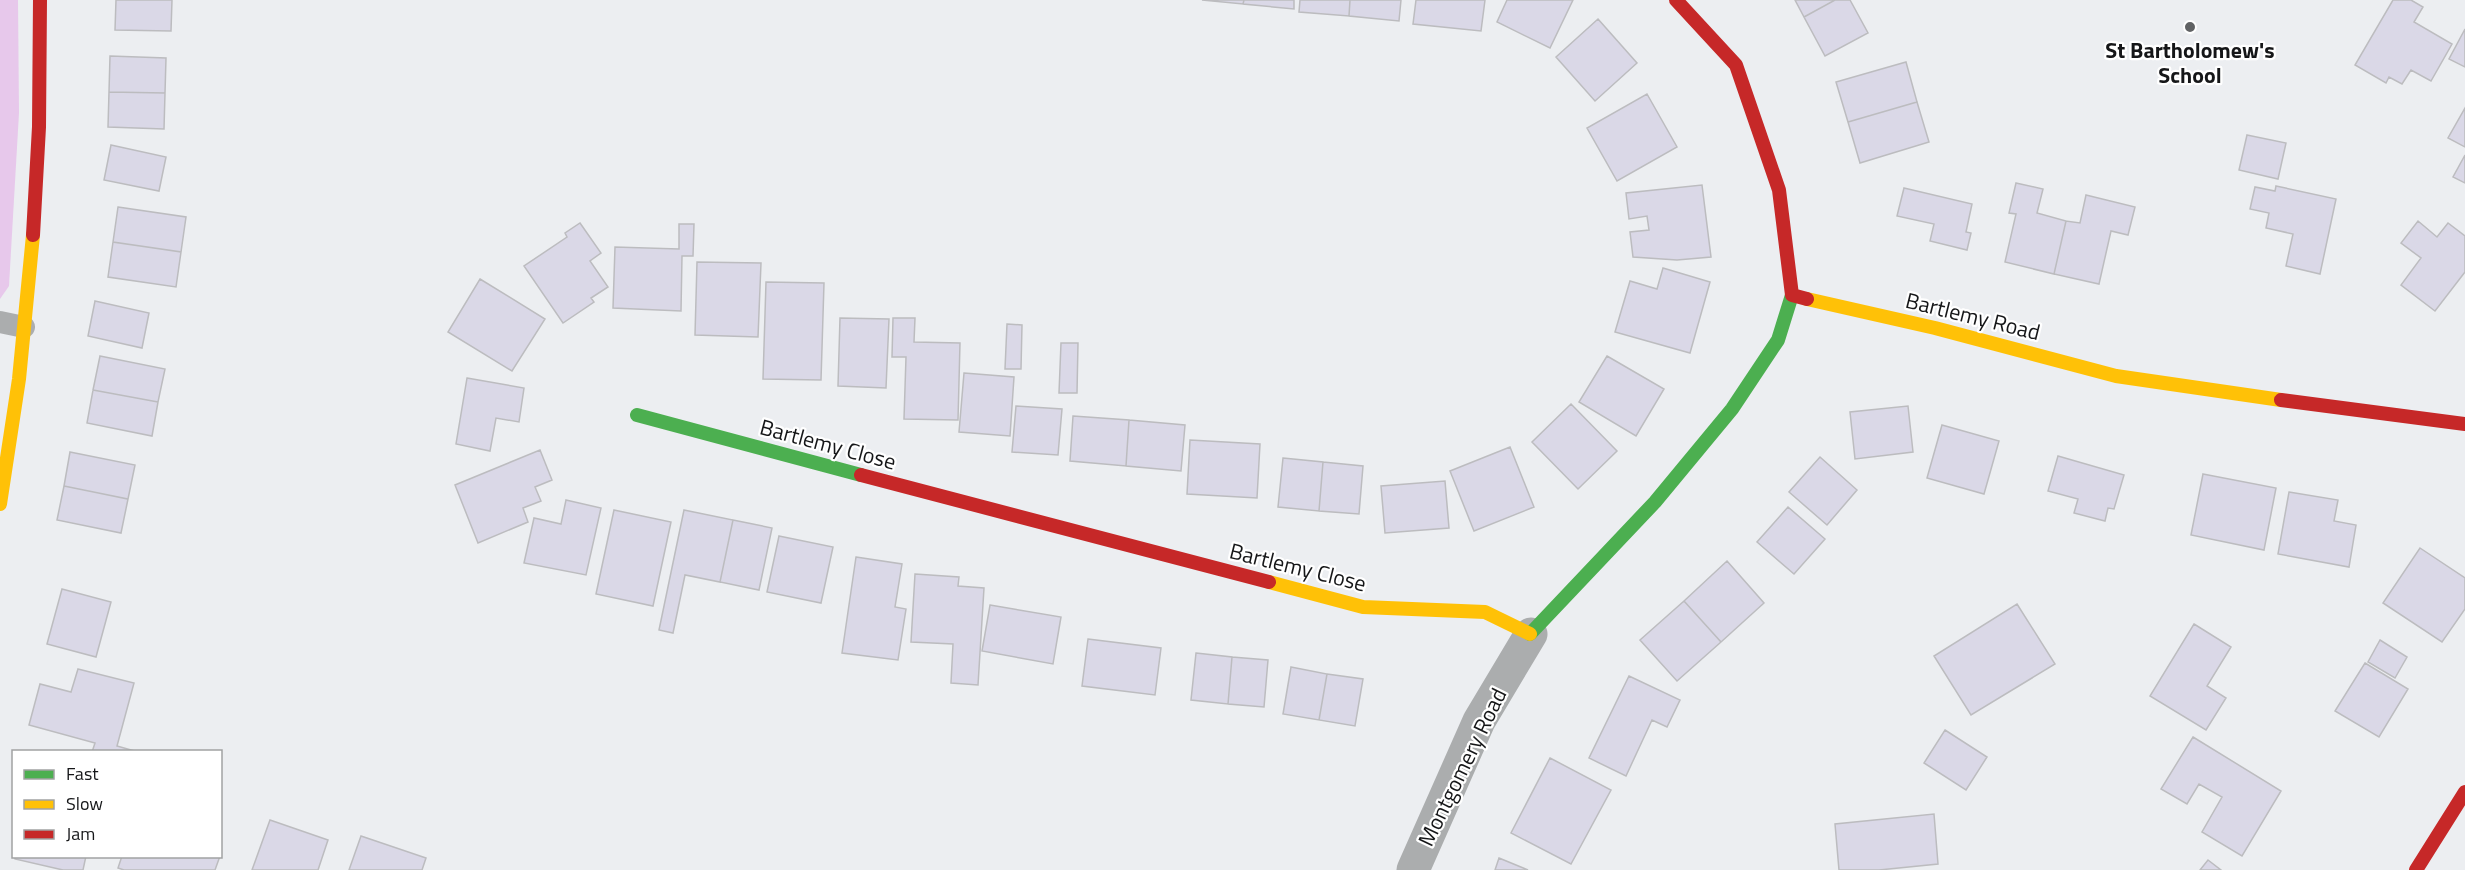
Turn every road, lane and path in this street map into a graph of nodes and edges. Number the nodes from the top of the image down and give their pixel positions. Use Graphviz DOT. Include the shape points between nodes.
graph roads {
  1 [pos="40,0"];
  2 [pos="1677,0"];
  3 [pos="1792,295"];
  4 [pos="0,322"];
  5 [pos="24,327"];
  6 [pos="637,416"];
  7 [pos="2465,424"];
  8 [pos="0,504"];
  9 [pos="1531,634"];
  10 [pos="2465,792"];
  11 [pos="1413,870"];
  12 [pos="2416,870"];
  1 -- 5 [label="street" via="37,189"];
  2 -- 3 [label="street" via="1736,65 1779,190"];
  3 -- 7 [label="street, Bartlemy Road" via="2116,376"];
  3 -- 9 [label="street" via="1778,340 1732,409 1655,502"];
  4 -- 5 [label="lane"];
  5 -- 8 [label="street"];
  6 -- 9 [label="street, Bartlemy Close" via="1363,607 1485,612"];
  9 -- 11 [label="street, Montgomery Road" via="1479,721"];
  10 -- 12 [label="street"];
}
